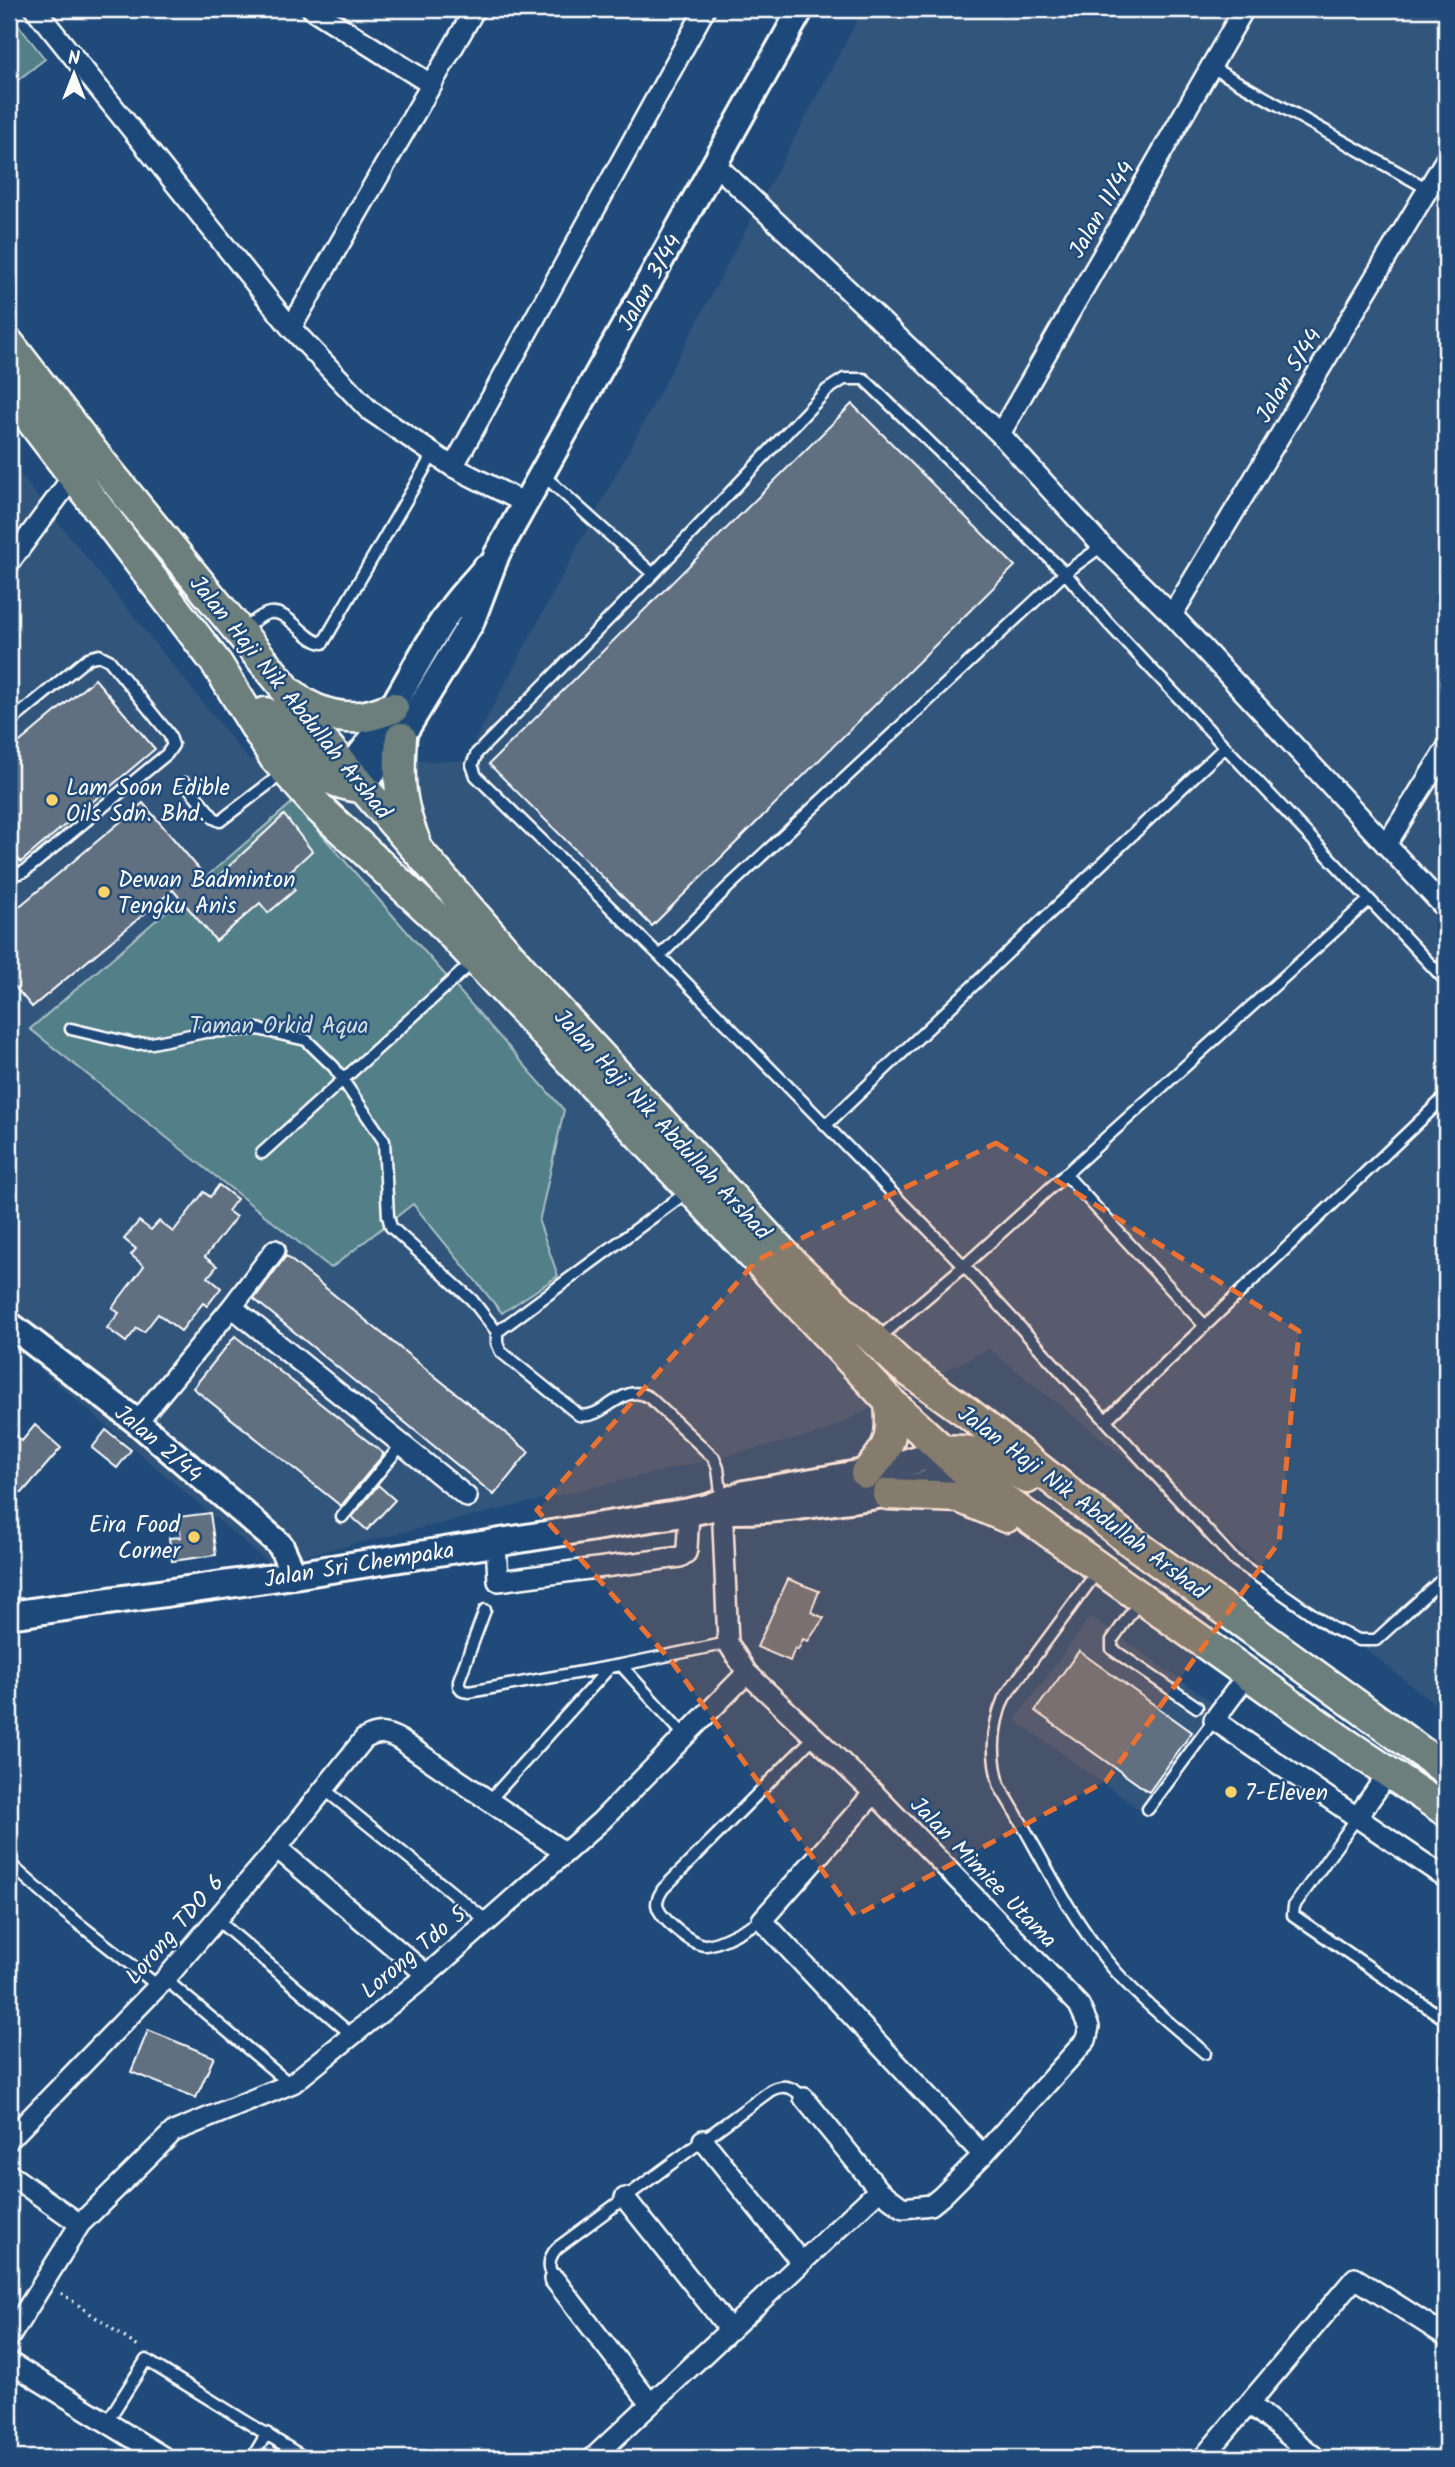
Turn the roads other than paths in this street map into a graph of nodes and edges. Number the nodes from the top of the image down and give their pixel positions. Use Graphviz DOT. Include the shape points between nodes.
graph roads {
  1 [pos="35,9"];
  2 [pos="312,9"];
  3 [pos="475,9"];
  4 [pos="705,9"];
  5 [pos="801,9"];
  6 [pos="1244,9"];
  7 [pos="1211,66"];
  8 [pos="432,85"];
  9 [pos="1446,159"];
  10 [pos="715,164"];
  11 [pos="1429,189"];
  12 [pos="291,328"];
  13 [pos="9,344"];
  14 [pos="9,391"];
  15 [pos="1000,434"];
  16 [pos="433,454"];
  17 [pos="453,467"];
  18 [pos="542,474"];
  19 [pos="74,475"];
  20 [pos="525,503"];
  21 [pos="1102,546"];
  22 [pos="497,554"];
  23 [pos="9,563"];
  24 [pos="1065,573"];
  25 [pos="653,574"];
  26 [pos="1172,615"];
  27 [pos="239,632"];
  28 [pos="217,664"];
  29 [pos="283,685"];
  30 [pos="393,708"];
  31 [pos="9,723"];
  32 [pos="401,738"];
  33 [pos="1225,747"];
  34 [pos="1446,749"];
  35 [pos="286,771"];
  36 [pos="352,781"];
  37 [pos="185,783"];
  38 [pos="1386,845"];
  39 [pos="420,854"];
  40 [pos="9,873"];
  41 [pos="1369,900"];
  42 [pos="422,905"];
  43 [pos="1446,909"];
  44 [pos="660,956"];
  45 [pos="474,961"];
  46 [pos="1446,981"];
  47 [pos="71,1029"];
  48 [pos="342,1079"];
  49 [pos="1446,1096"];
  50 [pos="826,1125"];
  51 [pos="262,1153"];
  52 [pos="1065,1174"];
  53 [pos="690,1189"];
  54 [pos="275,1250"];
  55 [pos="964,1266"];
  56 [pos="232,1307"];
  57 [pos="9,1324"];
  58 [pos="1205,1326"];
  59 [pos="497,1332"];
  60 [pos="875,1340"];
  61 [pos="902,1366"];
  62 [pos="890,1402"];
  63 [pos="1106,1420"];
  64 [pos="137,1422"];
  65 [pos="402,1444"];
  66 [pos="956,1456"];
  67 [pos="866,1473"];
  68 [pos="888,1493"];
  69 [pos="467,1497"];
  70 [pos="710,1508"];
  71 [pos="342,1517"];
  72 [pos="1129,1540"];
  73 [pos="496,1542"];
  74 [pos="1064,1544"];
  75 [pos="1100,1569"];
  76 [pos="294,1575"];
  77 [pos="1446,1576"];
  78 [pos="1141,1598"];
  79 [pos="485,1610"];
  80 [pos="9,1615"];
  81 [pos="728,1643"];
  82 [pos="621,1665"];
  83 [pos="610,1667"];
  84 [pos="747,1673"];
  85 [pos="1248,1674"];
  86 [pos="1196,1707"];
  87 [pos="1214,1720"];
  88 [pos="685,1736"];
  89 [pos="814,1737"];
  90 [pos="1446,1770"];
  91 [pos="1389,1772"];
  92 [pos="324,1789"];
  93 [pos="874,1793"];
  94 [pos="489,1801"];
  95 [pos="1148,1809"];
  96 [pos="1446,1811"];
  97 [pos="1358,1816"];
  98 [pos="277,1848"];
  99 [pos="564,1852"];
  100 [pos="9,1863"];
  101 [pos="1446,1878"];
  102 [pos="216,1919"];
  103 [pos="762,1920"];
  104 [pos="487,1921"];
  105 [pos="427,1975"];
  106 [pos="162,1983"];
  107 [pos="1446,2020"];
  108 [pos="352,2035"];
  109 [pos="1205,2053"];
  110 [pos="290,2084"];
  111 [pos="804,2098"];
  112 [pos="9,2140"];
  113 [pos="703,2140"];
  114 [pos="982,2155"];
  115 [pos="9,2174"];
  116 [pos="879,2190"];
  117 [pos="625,2198"];
  118 [pos="80,2224"];
  119 [pos="801,2262"];
  120 [pos="554,2279"];
  121 [pos="730,2330"];
  122 [pos="1446,2336"];
  123 [pos="9,2338"];
  124 [pos="9,2362"];
  125 [pos="650,2403"];
  126 [pos="1250,2403"];
  127 [pos="107,2422"];
  128 [pos="267,2433"];
  129 [pos="166,2458"];
  130 [pos="252,2458"];
  131 [pos="304,2458"];
  132 [pos="593,2458"];
  133 [pos="1203,2458"];
  134 [pos="1316,2458"];
  1 -- 12 [label="street"];
  2 -- 8 [label="street"];
  3 -- 8 [label="street"];
  4 -- 17 [label="street"];
  5 -- 10 [label="street, Jalan 3/44"];
  6 -- 7 [label="street, Jalan 11/44"];
  7 -- 11 [label="lane"];
  7 -- 15 [label="street, Jalan 11/44"];
  8 -- 12 [label="street"];
  9 -- 11 [label="street, Jalan 5/44"];
  10 -- 15 [label="street"];
  10 -- 18 [label="street, Jalan 3/44"];
  11 -- 26 [label="street, Jalan 5/44"];
  12 -- 16 [label="street" via="369,410"];
  13 -- 27 [label="main road, Jalan Haji Nik Abdullah Arshad"];
  14 -- 19 [label="main road, Jalan Haji Nik Abdullah Arshad"];
  15 -- 21 [label="street"];
  16 -- 17 [label="street"];
  16 -- 27 [label="lane" via="323,643 309,638 278,613 268,613"];
  17 -- 20 [label="street"];
  18 -- 20 [label="street, Jalan 3/44"];
  18 -- 25 [label="lane"];
  19 -- 23 [label="street"];
  19 -- 28 [label="main road, Jalan Haji Nik Abdullah Arshad"];
  20 -- 22 [label="street, Jalan 3/44"];
  21 -- 24 [label="lane"];
  21 -- 26 [label="street"];
  22 -- 30 [label="street, Jalan 3/44" via="450,609"];
  22 -- 32 [label="street, Jalan 3/44" via="471,623"];
  24 -- 25 [label="lane" via="864,379 844,379 827,390"];
  24 -- 33 [label="lane"];
  24 -- 44 [label="lane"];
  25 -- 44 [label="lane" via="477,753 472,765 476,776"];
  26 -- 38 [label="street"];
  27 -- 29 [label="main road, Jalan Haji Nik Abdullah Arshad"];
  28 -- 35 [label="main road, Jalan Haji Nik Abdullah Arshad"];
  28 -- 36 [label="main road" via="239,682 308,764 335,783"];
  29 -- 30 [label="main road" via="303,704 323,713 360,717"];
  29 -- 36 [label="main road, Jalan Haji Nik Abdullah Arshad" via="297,712"];
  30 -- 36 [label="street, Jalan 3/44" via="363,752"];
  31 -- 40 [label="lane" via="88,658 99,655 109,660 173,744 167,754 25,871"];
  32 -- 36 [label="street, Jalan 3/44"];
  32 -- 39 [label="main road" via="399,791"];
  33 -- 41 [label="lane"];
  33 -- 50 [label="lane"];
  34 -- 38 [label="street"];
  35 -- 37 [label="lane" via="220,821"];
  35 -- 42 [label="main road, Jalan Haji Nik Abdullah Arshad"];
  36 -- 39 [label="main road, Jalan Haji Nik Abdullah Arshad"];
  36 -- 42 [label="main road" via="350,803 361,824"];
  38 -- 43 [label="street"];
  39 -- 60 [label="main road, Jalan Haji Nik Abdullah Arshad" via="549,1001 793,1264"];
  41 -- 46 [label="lane"];
  41 -- 52 [label="lane"];
  42 -- 45 [label="main road, Jalan Haji Nik Abdullah Arshad"];
  44 -- 50 [label="lane"];
  45 -- 48 [label="lane"];
  45 -- 53 [label="main road, Jalan Haji Nik Abdullah Arshad"];
  47 -- 48 [label="lane" via="135,1044 205,1032 261,1029 306,1040"];
  48 -- 51 [label="lane"];
  48 -- 59 [label="lane" via="386,1144 391,1227 472,1300"];
  49 -- 58 [label="lane"];
  50 -- 55 [label="lane"];
  52 -- 55 [label="lane"];
  52 -- 58 [label="lane"];
  53 -- 59 [label="lane"];
  53 -- 62 [label="main road, Jalan Haji Nik Abdullah Arshad"];
  54 -- 56 [label="street"];
  55 -- 60 [label="lane"];
  55 -- 63 [label="lane"];
  56 -- 64 [label="street"];
  56 -- 65 [label="street"];
  57 -- 64 [label="street, Jalan 2/44"];
  58 -- 63 [label="lane"];
  59 -- 70 [label="lane" via="498,1348 504,1356 579,1415 594,1414 630,1393 650,1398 714,1458 718,1468"];
  60 -- 61 [label="main road, Jalan Haji Nik Abdullah Arshad"];
  61 -- 66 [label="main road" via="958,1436"];
  61 -- 72 [label="main road, Jalan Haji Nik Abdullah Arshad" via="968,1412"];
  62 -- 66 [label="main road, Jalan Haji Nik Abdullah Arshad"];
  62 -- 67 [label="main road" via="890,1441"];
  63 -- 77 [label="lane" via="1233,1559 1332,1628 1359,1640 1376,1640"];
  64 -- 76 [label="street, Jalan 2/44" via="275,1540"];
  65 -- 69 [label="street"];
  65 -- 71 [label="lane"];
  66 -- 67 [label="main road"];
  66 -- 68 [label="main road" via="948,1476"];
  66 -- 72 [label="main road" via="998,1461"];
  66 -- 74 [label="main road, Jalan Haji Nik Abdullah Arshad"];
  67 -- 70 [label="main road" via="773,1488"];
  68 -- 70 [label="main road" via="777,1509"];
  68 -- 74 [label="main road" via="959,1497"];
  70 -- 73 [label="main road, Jalan Sri Chempaka"];
  70 -- 73 [label="street" via="680,1557 498,1581"];
  70 -- 81 [label="street, Jalan Mimiee Utama"];
  72 -- 90 [label="main road, Jalan Haji Nik Abdullah Arshad"];
  73 -- 76 [label="main road, Jalan Sri Chempaka"];
  74 -- 75 [label="main road, Jalan Haji Nik Abdullah Arshad"];
  75 -- 78 [label="main road, Jalan Haji Nik Abdullah Arshad"];
  75 -- 109 [label="lane" via="1004,1698 997,1713 993,1762 1000,1787 1085,1932 1155,2011"];
  76 -- 80 [label="main road, Jalan Sri Chempaka"];
  78 -- 85 [label="main road, Jalan Haji Nik Abdullah Arshad"];
  78 -- 86 [label="lane" via="1112,1640 1112,1649"];
  79 -- 83 [label="lane" via="460,1680 463,1691"];
  81 -- 82 [label="lane"];
  81 -- 84 [label="street, Jalan Mimiee Utama"];
  82 -- 83 [label="lane"];
  82 -- 88 [label="lane"];
  83 -- 94 [label="lane"];
  84 -- 88 [label="street, Lorong Tdo 5"];
  84 -- 89 [label="street, Jalan Mimiee Utama"];
  85 -- 87 [label="street"];
  85 -- 91 [label="main road, Jalan Haji Nik Abdullah Arshad"];
  87 -- 95 [label="lane"];
  87 -- 97 [label="street"];
  88 -- 99 [label="street, Lorong Tdo 5"];
  89 -- 93 [label="street, Jalan Mimiee Utama"];
  89 -- 103 [label="lane" via="663,1889 657,1905 665,1920 703,1946"];
  91 -- 96 [label="main road, Jalan Haji Nik Abdullah Arshad"];
  91 -- 97 [label="street"];
  92 -- 94 [label="street, Lorong TDO 6" via="364,1739 387,1732"];
  92 -- 98 [label="street, Lorong TDO 6"];
  92 -- 104 [label="lane"];
  93 -- 103 [label="street"];
  93 -- 114 [label="street, Jalan Mimiee Utama" via="1079,2006 1088,2027 1086,2040"];
  94 -- 99 [label="street"];
  97 -- 101 [label="street"];
  97 -- 107 [label="lane" via="1294,1906 1293,1915"];
  98 -- 102 [label="street, Lorong TDO 6"];
  98 -- 105 [label="street"];
  99 -- 104 [label="street, Lorong Tdo 5"];
  100 -- 106 [label="lane" via="64,1912"];
  102 -- 106 [label="street, Lorong TDO 6"];
  102 -- 108 [label="lane"];
  103 -- 114 [label="street"];
  104 -- 105 [label="street, Lorong Tdo 5"];
  105 -- 108 [label="street, Lorong Tdo 5"];
  106 -- 110 [label="lane"];
  106 -- 112 [label="street, Lorong TDO 6"];
  108 -- 110 [label="street, Lorong Tdo 5"];
  110 -- 118 [label="street, Lorong Tdo 5" via="176,2129"];
  111 -- 113 [label="lane" via="792,2088 777,2087"];
  111 -- 116 [label="street, Jalan Mimiee Utama"];
  113 -- 117 [label="lane"];
  113 -- 119 [label="street"];
  114 -- 116 [label="street, Jalan Mimiee Utama" via="931,2205 903,2208"];
  115 -- 118 [label="street"];
  116 -- 119 [label="street"];
  117 -- 120 [label="lane" via="552,2254 549,2269"];
  117 -- 121 [label="street"];
  118 -- 123 [label="street, Lorong Tdo 5"];
  119 -- 121 [label="street"];
  120 -- 125 [label="street"];
  121 -- 125 [label="street"];
  122 -- 126 [label="street" via="1355,2278"];
  124 -- 127 [label="street"];
  125 -- 132 [label="street"];
  126 -- 133 [label="street"];
  126 -- 134 [label="street"];
  127 -- 128 [label="lane" via="146,2360"];
  127 -- 129 [label="street"];
  128 -- 130 [label="lane"];
  128 -- 131 [label="lane"];
}
